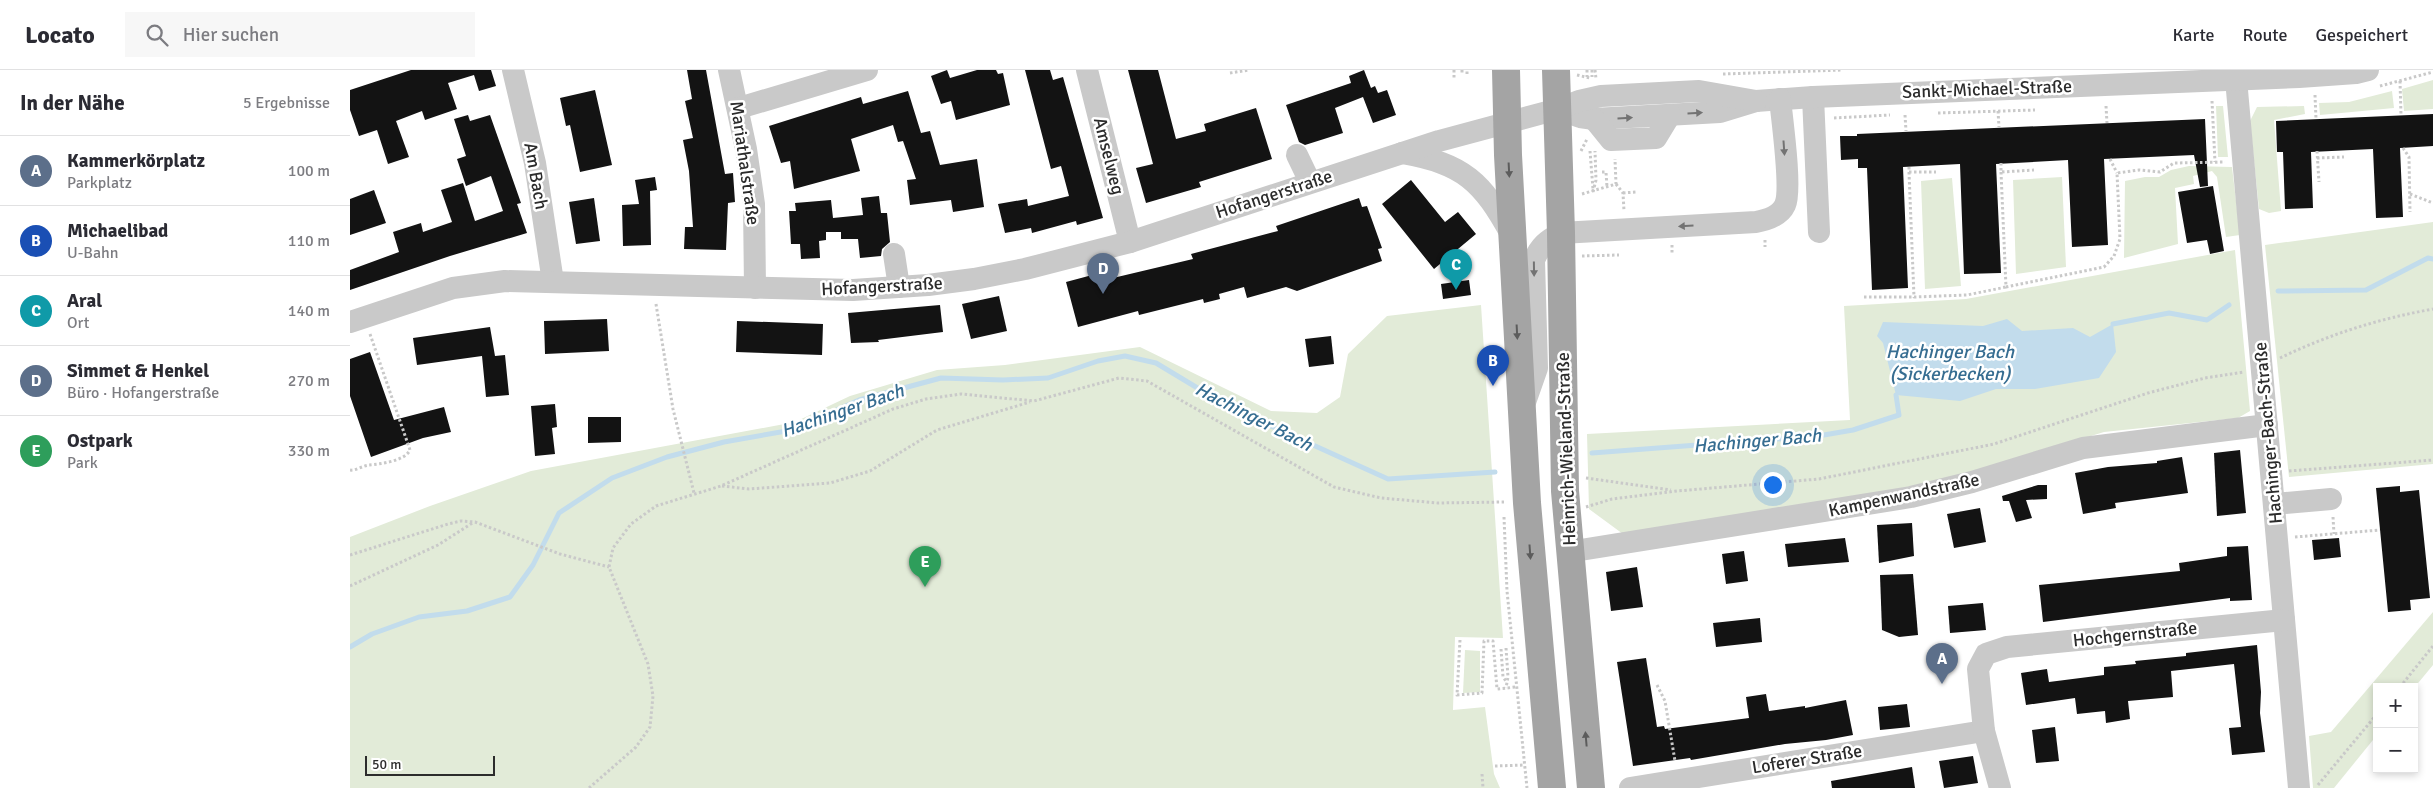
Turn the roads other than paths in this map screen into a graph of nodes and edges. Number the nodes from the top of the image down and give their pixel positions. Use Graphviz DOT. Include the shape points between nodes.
graph roads {
  1 [pos="513,70"];
  2 [pos="729,70"];
  3 [pos="867,70"];
  4 [pos="1087,70"];
  5 [pos="1506,70"];
  6 [pos="1556,70"];
  7 [pos="2368,70"];
  8 [pos="2299,74"];
  9 [pos="2236,79"];
  10 [pos="1975,80"];
  11 [pos="1813,97"];
  12 [pos="1780,100"];
  13 [pos="1756,101"];
  14 [pos="739,108"];
  15 [pos="1558,109"];
  16 [pos="1507,121"];
  17 [pos="1401,153"];
  18 [pos="1297,155"];
  19 [pos="1310,182"];
  20 [pos="1819,232"];
  21 [pos="1562,233"];
  22 [pos="1513,236"];
  23 [pos="1130,242"];
  24 [pos="894,254"];
  25 [pos="553,282"];
  26 [pos="899,287"];
  27 [pos="755,288"];
  28 [pos="357,320"];
  29 [pos="1522,411"];
  30 [pos="2267,425"];
  31 [pos="2331,499"];
  32 [pos="2274,504"];
  33 [pos="1568,552"];
  34 [pos="2284,620"];
  35 [pos="1984,731"];
  36 [pos="1552,788"];
  37 [pos="1590,788"];
  38 [pos="1630,788"];
  39 [pos="2000,788"];
  40 [pos="2299,788"];
  1 -- 25 [label="street, Am Bach" via="535,163"];
  2 -- 14 [label="street, Mariathalstraße"];
  3 -- 14 [label="street"];
  4 -- 23 [label="street, Amselweg"];
  5 -- 16 [label="main road"];
  6 -- 15 [label="main road, Heinrich-Wieland-Straße"];
  7 -- 8 [label="street, Sankt-Michael-Straße"];
  8 -- 9 [label="street, Sankt-Michael-Straße"];
  9 -- 10 [label="street, Sankt-Michael-Straße"];
  9 -- 30 [label="street, Hachinger-Bach-Straße"];
  10 -- 11 [label="street, Sankt-Michael-Straße"];
  11 -- 12 [label="street, Sankt-Michael-Straße"];
  11 -- 20 [label="street"];
  12 -- 13 [label="street, Sankt-Michael-Straße"];
  12 -- 21 [label="street, one-way" via="1787,183 1786,205 1777,216 1756,222"];
  13 -- 15 [label="street, Sankt-Michael-Straße" via="1699,91 1601,96"];
  15 -- 13 [label="street, Sankt-Michael-Straße, one-way" via="1594,120 1720,112"];
  14 -- 27 [label="street, Mariathalstraße" via="754,204"];
  15 -- 16 [label="street, Sankt-Michael-Straße"];
  15 -- 21 [label="main road, Heinrich-Wieland-Straße" via="1570,154"];
  16 -- 17 [label="street, Hofangerstraße"];
  16 -- 22 [label="main road, one-way"];
  17 -- 19 [label="street, Hofangerstraße"];
  17 -- 22 [label="street" via="1442,162 1470,176 1489,197"];
  18 -- 19 [label="street"];
  19 -- 23 [label="street, Hofangerstraße"];
  21 -- 29 [label="street, one-way" via="1539,248 1534,260 1537,368"];
  21 -- 33 [label="main road, Heinrich-Wieland-Straße"];
  22 -- 29 [label="main road, one-way"];
  23 -- 26 [label="street, Hofangerstraße" via="974,279"];
  24 -- 26 [label="street"];
  25 -- 27 [label="street, Hofangerstraße"];
  25 -- 28 [label="street, Hofangerstraße" via="505,281 462,286"];
  26 -- 27 [label="street, Hofangerstraße" via="853,290"];
  29 -- 36 [label="main road, one-way" via="1533,589"];
  30 -- 32 [label="street, Hachinger-Bach-Straße"];
  30 -- 33 [label="street, Kampenwandstraße" via="2083,448 1911,497"];
  31 -- 32 [label="street"];
  32 -- 34 [label="street, Hachinger-Bach-Straße"];
  37 -- 33 [label="main road, Heinrich-Wieland-Straße, one-way"];
  34 -- 35 [label="street, Hochgernstraße" via="2007,647 1986,654 1978,669"];
  34 -- 40 [label="street, Hachinger-Bach-Straße"];
  35 -- 38 [label="street, Loferer Straße"];
  35 -- 39 [label="street"];
}
